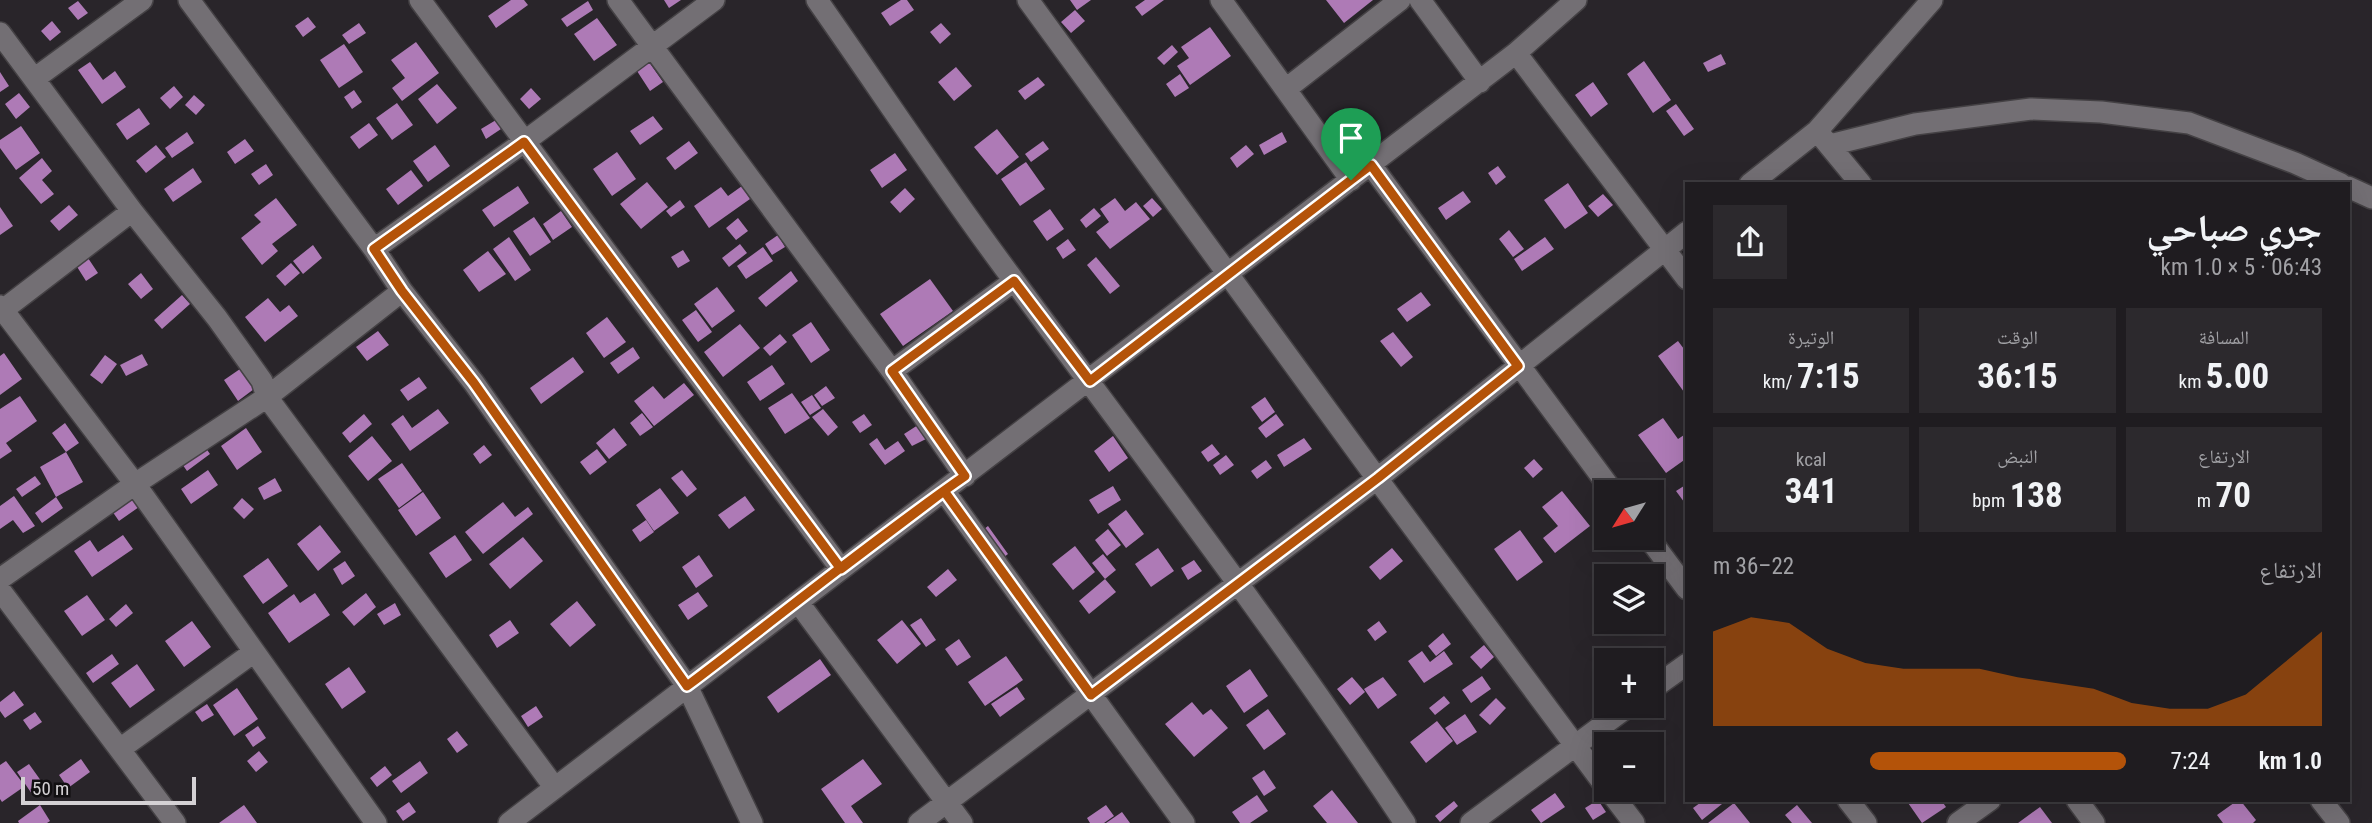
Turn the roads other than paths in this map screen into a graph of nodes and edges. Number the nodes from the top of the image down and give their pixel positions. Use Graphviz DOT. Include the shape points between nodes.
graph roads {
  1 [pos="142,0"];
  2 [pos="189,0"];
  3 [pos="419,0"];
  4 [pos="618,0"];
  5 [pos="714,0"];
  6 [pos="817,0"];
  7 [pos="1028,0"];
  8 [pos="1221,0"];
  9 [pos="1400,0"];
  10 [pos="1420,0"];
  11 [pos="1576,0"];
  12 [pos="1932,0"];
  13 [pos="0,33"];
  14 [pos="651,46"];
  15 [pos="1516,53"];
  16 [pos="34,79"];
  17 [pos="1480,82"];
  18 [pos="1286,89"];
  19 [pos="1823,138"];
  20 [pos="524,142"];
  21 [pos="1371,165"];
  22 [pos="1351,180"];
  23 [pos="1753,182"];
  24 [pos="1859,182"];
  25 [pos="2337,182"];
  26 [pos="2350,188"];
  27 [pos="2372,198"];
  28 [pos="132,211"];
  29 [pos="1685,233"];
  30 [pos="374,249"];
  31 [pos="1664,249"];
  32 [pos="1229,273"];
  33 [pos="1685,276"];
  34 [pos="1014,281"];
  35 [pos="402,291"];
  36 [pos="2,308"];
  37 [pos="1518,366"];
  38 [pos="892,371"];
  39 [pos="1090,381"];
  40 [pos="267,397"];
  41 [pos="965,476"];
  42 [pos="1378,478"];
  43 [pos="1604,480"];
  44 [pos="135,484"];
  45 [pos="944,491"];
  46 [pos="1658,550"];
  47 [pos="841,569"];
  48 [pos="0,579"];
  49 [pos="1239,584"];
  50 [pos="1685,586"];
  51 [pos="0,590"];
  52 [pos="798,603"];
  53 [pos="254,652"];
  54 [pos="1685,665"];
  55 [pos="1664,680"];
  56 [pos="687,686"];
  57 [pos="1091,695"];
  58 [pos="1612,718"];
  59 [pos="1574,745"];
  60 [pos="120,749"];
  61 [pos="1594,771"];
  62 [pos="555,789"];
  63 [pos="947,802"];
  64 [pos="1618,802"];
  65 [pos="1850,802"];
  66 [pos="1987,802"];
  67 [pos="2078,802"];
  68 [pos="2323,802"];
  69 [pos="165,819"];
  70 [pos="376,823"];
  71 [pos="509,823"];
  72 [pos="752,823"];
  73 [pos="919,823"];
  74 [pos="962,823"];
  75 [pos="1184,823"];
  76 [pos="1405,823"];
  77 [pos="1471,823"];
  78 [pos="1634,823"];
  79 [pos="1866,823"];
  80 [pos="1958,823"];
  81 [pos="2094,823"];
  82 [pos="2339,823"];
  1 -- 16 [label="street"];
  2 -- 30 [label="street"];
  3 -- 20 [label="street"];
  4 -- 14 [label="street"];
  5 -- 14 [label="street"];
  6 -- 34 [label="street"];
  7 -- 32 [label="street"];
  8 -- 18 [label="street"];
  9 -- 18 [label="street"];
  10 -- 17 [label="street"];
  11 -- 15 [label="street"];
  12 -- 19 [label="street"];
  13 -- 16 [label="street"];
  14 -- 20 [label="street"];
  14 -- 38 [label="street"];
  15 -- 17 [label="street"];
  15 -- 31 [label="street"];
  16 -- 28 [label="street"];
  17 -- 21 [label="street"];
  18 -- 22 [label="street"];
  19 -- 23 [label="street"];
  19 -- 24 [label="street"];
  19 -- 25 [label="street" via="2031,109 2101,112 2189,123"];
  20 -- 30 [label="street"];
  20 -- 47 [label="street"];
  21 -- 22 [label="street"];
  21 -- 37 [label="street"];
  22 -- 32 [label="street"];
  26 -- 27 [label="street"];
  28 -- 36 [label="street"];
  28 -- 40 [label="street" via="217,318 262,381"];
  29 -- 31 [label="street"];
  30 -- 35 [label="street"];
  31 -- 33 [label="street"];
  31 -- 37 [label="street"];
  32 -- 39 [label="street"];
  32 -- 42 [label="street"];
  34 -- 38 [label="street"];
  34 -- 39 [label="street"];
  35 -- 40 [label="street"];
  35 -- 56 [label="street" via="474,383"];
  36 -- 44 [label="street"];
  37 -- 42 [label="street"];
  37 -- 43 [label="street"];
  38 -- 41 [label="street"];
  39 -- 41 [label="street"];
  39 -- 49 [label="street"];
  40 -- 44 [label="street"];
  40 -- 62 [label="street"];
  41 -- 45 [label="street"];
  42 -- 49 [label="street"];
  42 -- 59 [label="street"];
  44 -- 48 [label="street"];
  44 -- 53 [label="street"];
  45 -- 47 [label="street"];
  45 -- 57 [label="street"];
  46 -- 50 [label="street"];
  47 -- 52 [label="street"];
  49 -- 57 [label="street"];
  49 -- 76 [label="street"];
  51 -- 60 [label="street"];
  52 -- 56 [label="street"];
  52 -- 63 [label="street"];
  53 -- 60 [label="street"];
  53 -- 70 [label="street"];
  54 -- 55 [label="street"];
  56 -- 62 [label="street"];
  56 -- 72 [label="street"];
  57 -- 63 [label="street"];
  57 -- 75 [label="street"];
  58 -- 59 [label="street"];
  59 -- 61 [label="street"];
  59 -- 77 [label="street"];
  60 -- 69 [label="street"];
  62 -- 71 [label="street"];
  63 -- 73 [label="street"];
  63 -- 74 [label="street"];
  64 -- 78 [label="street"];
  65 -- 79 [label="street"];
  66 -- 80 [label="street"];
  67 -- 81 [label="street"];
  68 -- 82 [label="street"];
}
